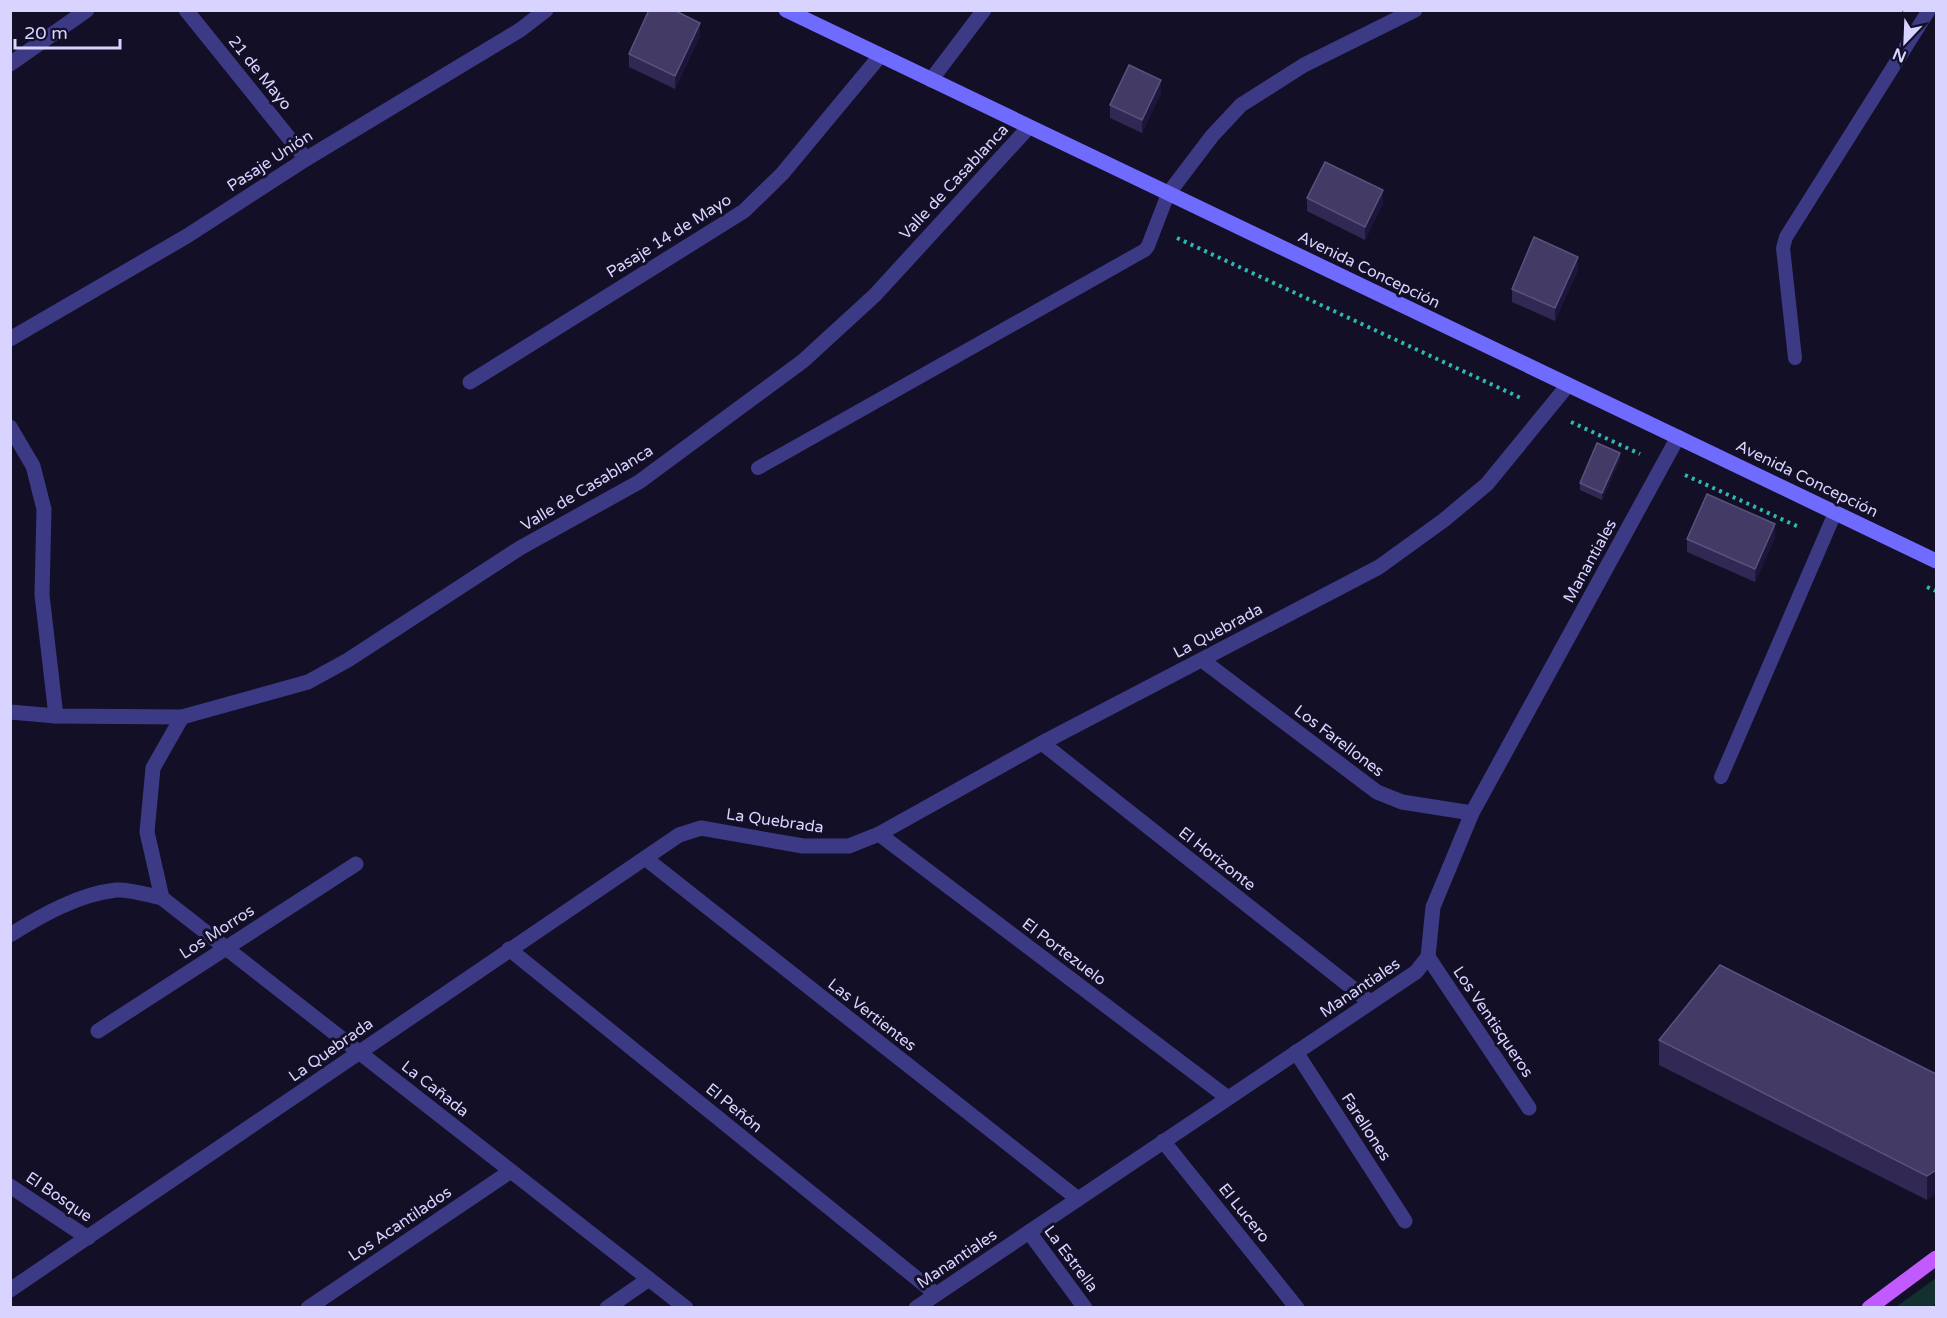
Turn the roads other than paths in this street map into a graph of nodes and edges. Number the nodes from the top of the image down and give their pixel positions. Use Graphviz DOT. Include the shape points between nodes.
graph roads {
  1 [pos="87,10"];
  2 [pos="186,10"];
  3 [pos="546,10"];
  4 [pos="786,10"];
  5 [pos="984,10"];
  6 [pos="1415,10"];
  7 [pos="1929,10"];
  8 [pos="880,56"];
  9 [pos="10,64"];
  10 [pos="931,80"];
  11 [pos="1029,127"];
  12 [pos="306,159"];
  13 [pos="1168,194"];
  14 [pos="10,339"];
  15 [pos="1795,358"];
  16 [pos="470,382"];
  17 [pos="1568,385"];
  18 [pos="10,428"];
  19 [pos="1678,437"];
  20 [pos="758,468"];
  21 [pos="1835,513"];
  22 [pos="1936,561"];
  23 [pos="1202,660"];
  24 [pos="10,712"];
  25 [pos="56,716"];
  26 [pos="182,717"];
  27 [pos="1042,743"];
  28 [pos="1720,777"];
  29 [pos="1472,813"];
  30 [pos="879,834"];
  31 [pos="645,858"];
  32 [pos="356,864"];
  33 [pos="162,898"];
  34 [pos="10,935"];
  35 [pos="225,947"];
  36 [pos="509,949"];
  37 [pos="1428,957"];
  38 [pos="1370,1002"];
  39 [pos="98,1031"];
  40 [pos="360,1052"];
  41 [pos="1296,1052"];
  42 [pos="1228,1098"];
  43 [pos="1529,1108"];
  44 [pos="1163,1141"];
  45 [pos="511,1171"];
  46 [pos="10,1186"];
  47 [pos="1078,1199"];
  48 [pos="1405,1221"];
  49 [pos="1029,1232"];
  50 [pos="88,1238"];
  51 [pos="1936,1258"];
  52 [pos="649,1279"];
  53 [pos="10,1290"];
  54 [pos="936,1294"];
  55 [pos="308,1308"];
  56 [pos="607,1308"];
  57 [pos="686,1308"];
  58 [pos="916,1308"];
  59 [pos="1085,1308"];
  60 [pos="1297,1308"];
  61 [pos="1869,1308"];
  1 -- 9 [label="street"];
  2 -- 12 [label="street, 21 de Mayo"];
  3 -- 12 [label="street, Pasaje Unión" via="520,30"];
  4 -- 8 [label="main road, Avenida Concepción"];
  5 -- 10 [label="street"];
  6 -- 13 [label="street" via="1304,65 1241,105"];
  7 -- 15 [label="lane" via="1786,237 1783,248"];
  8 -- 10 [label="main road, Avenida Concepción"];
  8 -- 16 [label="street, Pasaje 14 de Mayo" via="782,174 744,211"];
  10 -- 11 [label="main road, Avenida Concepción"];
  11 -- 13 [label="main road, Avenida Concepción"];
  11 -- 26 [label="street, Valle de Casablanca" via="875,295 803,361 639,482 520,548 308,682"];
  12 -- 14 [label="street, Pasaje Unión" via="187,237"];
  13 -- 17 [label="main road, Avenida Concepción"];
  13 -- 20 [label="lane" via="1144,250"];
  17 -- 19 [label="main road, Avenida Concepción"];
  17 -- 23 [label="street, La Quebrada" via="1487,484 1444,520 1379,567"];
  18 -- 25 [label="street" via="33,466 44,509 42,595"];
  19 -- 21 [label="main road, Avenida Concepción"];
  19 -- 29 [label="street, Manantiales"];
  21 -- 22 [label="main road, Avenida Concepción"];
  21 -- 28 [label="lane"];
  23 -- 27 [label="street, La Quebrada"];
  23 -- 29 [label="street, Los Farellones" via="1377,792 1402,802"];
  24 -- 25 [label="street, Valle de Casablanca"];
  25 -- 26 [label="street, Valle de Casablanca"];
  26 -- 33 [label="street" via="153,768 147,832"];
  27 -- 30 [label="street, La Quebrada"];
  27 -- 38 [label="street, El Horizonte"];
  29 -- 37 [label="street, Manantiales" via="1433,907"];
  30 -- 31 [label="street, La Quebrada" via="849,846 802,846 701,828 679,835"];
  30 -- 42 [label="street, El Portezuelo"];
  31 -- 36 [label="street, La Quebrada"];
  31 -- 47 [label="street, Las Vertientes"];
  32 -- 35 [label="street, Los Morros"];
  33 -- 34 [label="street" via="118,890 41,916"];
  33 -- 35 [label="street, La Cañada"];
  35 -- 39 [label="street, Los Morros"];
  35 -- 40 [label="street, La Cañada"];
  36 -- 40 [label="street, La Quebrada"];
  36 -- 54 [label="street, El Peñón"];
  37 -- 38 [label="street, Manantiales" via="1416,972"];
  37 -- 43 [label="street, Los Ventisqueros"];
  38 -- 41 [label="street, Manantiales"];
  40 -- 45 [label="street, La Cañada"];
  40 -- 50 [label="street, La Quebrada"];
  41 -- 42 [label="street, Manantiales"];
  41 -- 48 [label="street, Farellones"];
  42 -- 44 [label="street, Manantiales"];
  44 -- 47 [label="street, Manantiales"];
  44 -- 60 [label="street, El Lucero"];
  45 -- 52 [label="street, La Cañada"];
  45 -- 55 [label="street, Los Acantilados"];
  46 -- 50 [label="street, El Bosque"];
  47 -- 49 [label="street, Manantiales"];
  49 -- 54 [label="street, Manantiales"];
  49 -- 59 [label="street, La Estrella"];
  50 -- 53 [label="street, La Quebrada"];
  51 -- 61 [label="main road"];
  52 -- 56 [label="street"];
  52 -- 57 [label="street, La Cañada"];
  54 -- 58 [label="street, Manantiales"];
}
